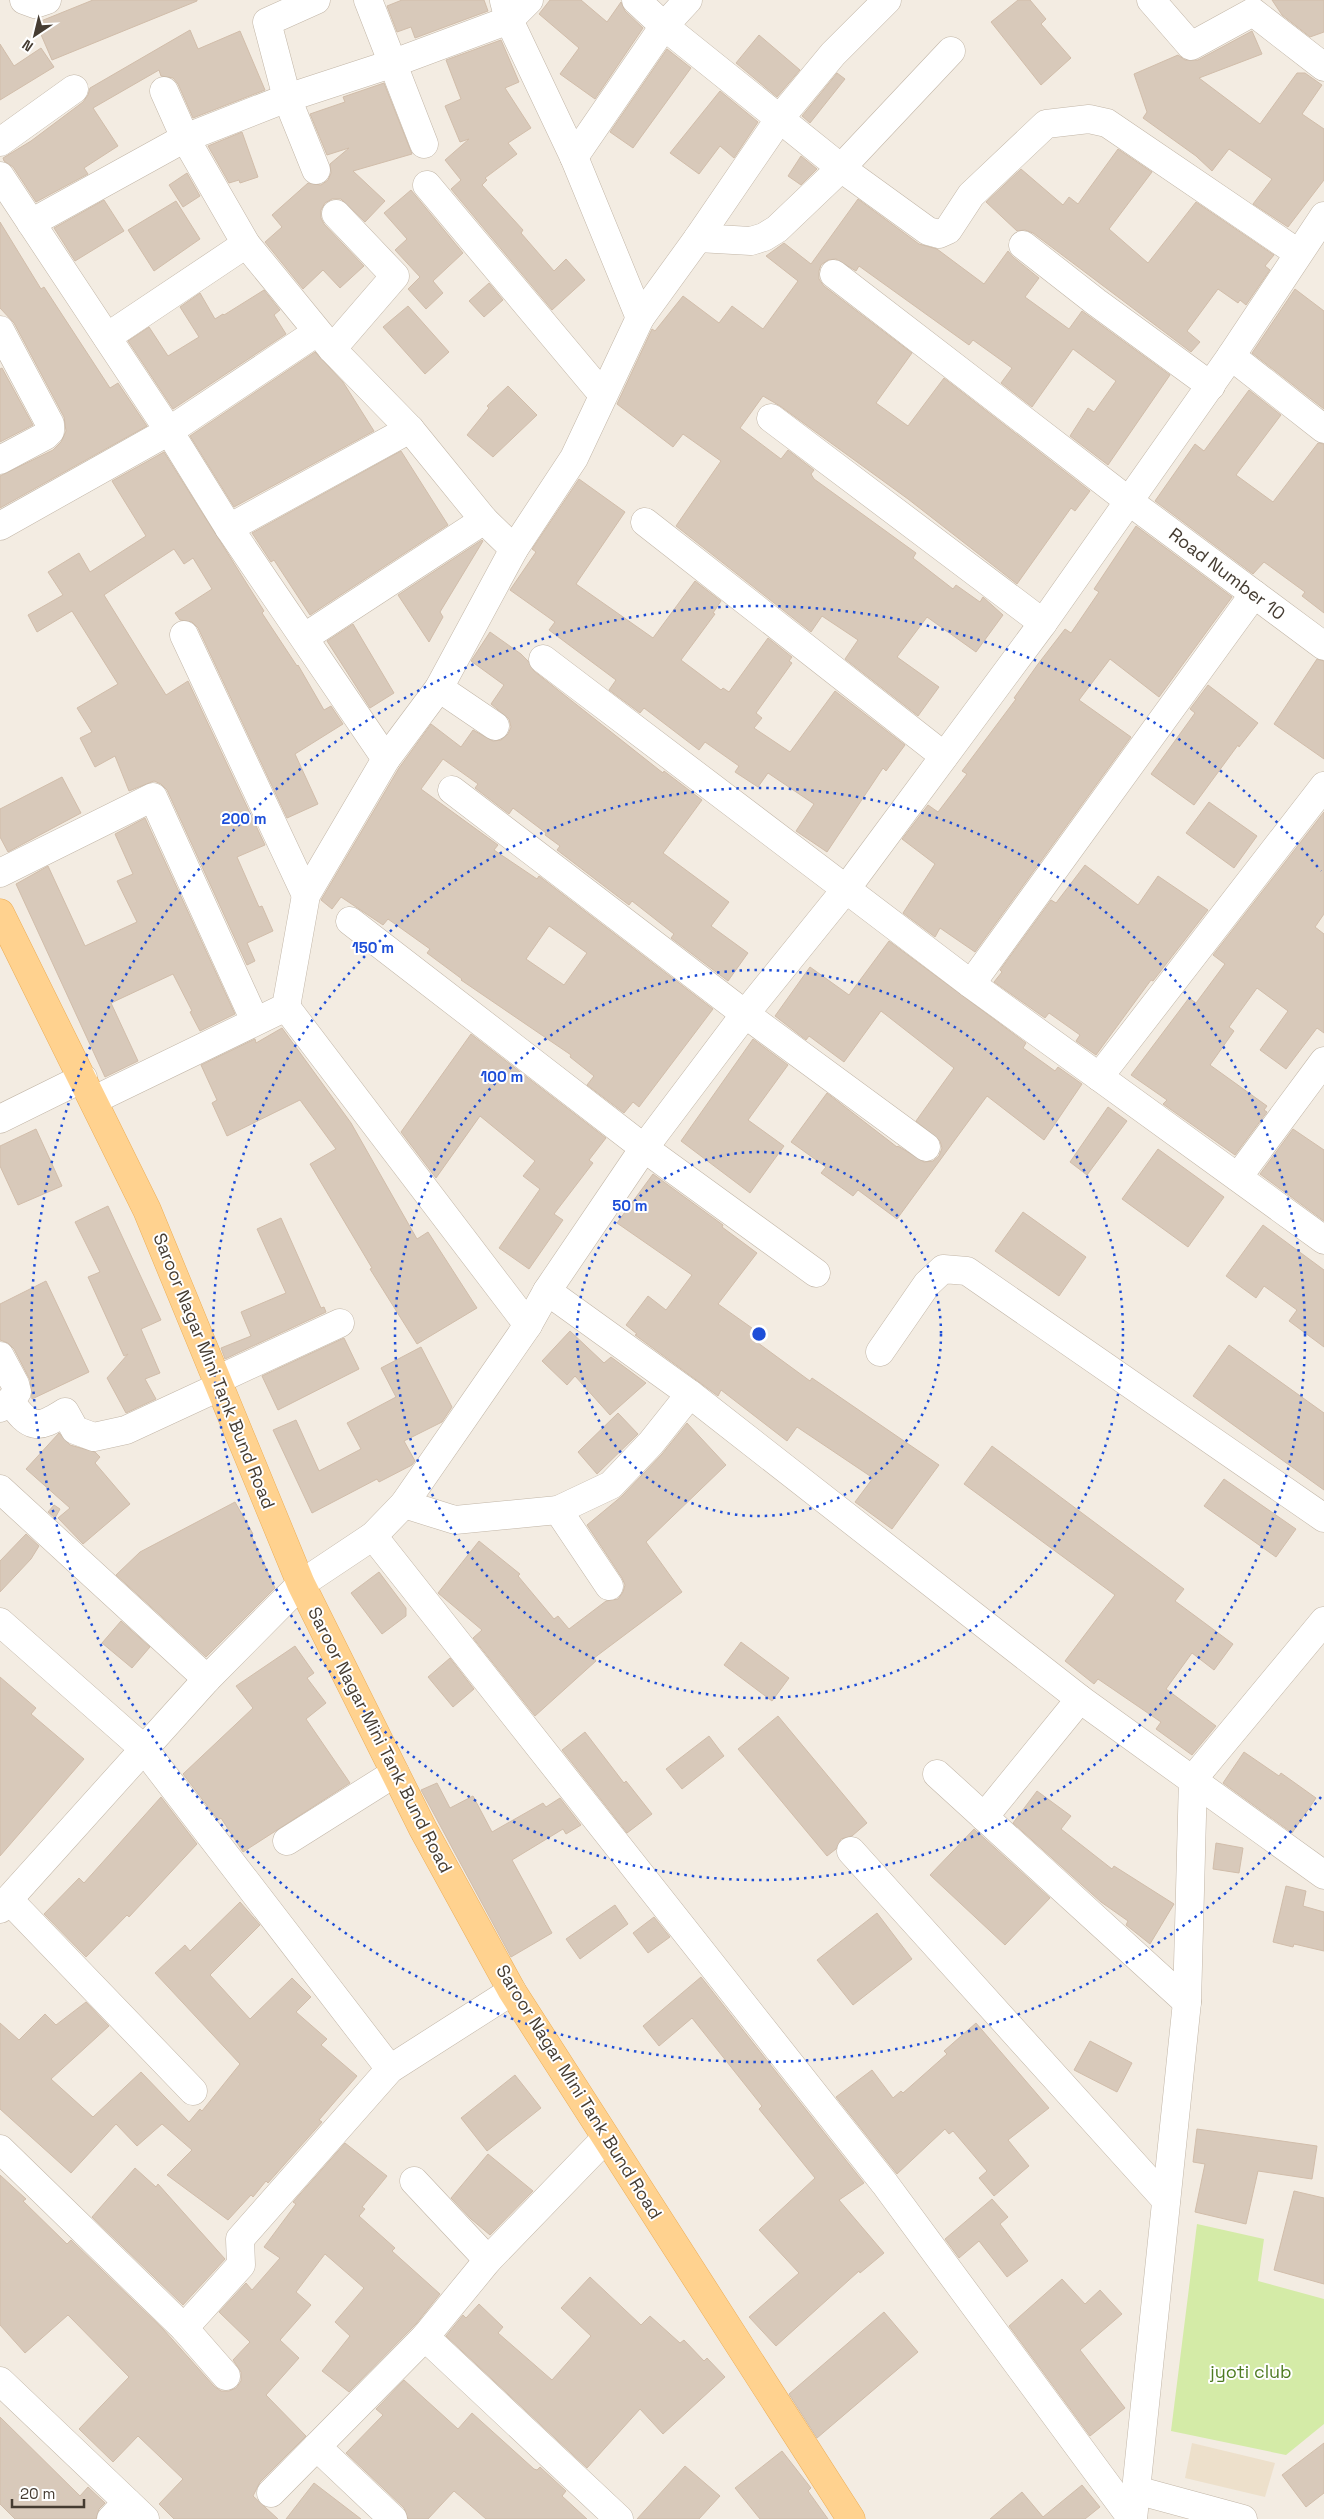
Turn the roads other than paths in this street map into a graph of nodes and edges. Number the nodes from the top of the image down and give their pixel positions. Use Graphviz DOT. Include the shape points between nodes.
graph roads {
  1 [pos="24,0"];
  2 [pos="47,0"];
  3 [pos="316,0"];
  4 [pos="368,0"];
  5 [pos="529,0"];
  6 [pos="636,0"];
  7 [pos="688,0"];
  8 [pos="887,0"];
  9 [pos="1151,0"];
  10 [pos="506,10"];
  11 [pos="664,26"];
  12 [pos="951,51"];
  13 [pos="391,64"];
  14 [pos="1324,67"];
  15 [pos="74,89"];
  16 [pos="164,92"];
  17 [pos="287,98"];
  18 [pos="780,118"];
  19 [pos="185,138"];
  20 [pos="0,142"];
  21 [pos="424,144"];
  22 [pos="574,157"];
  23 [pos="841,168"];
  24 [pos="316,170"];
  25 [pos="0,176"];
  26 [pos="427,185"];
  27 [pos="336,214"];
  28 [pos="1324,216"];
  29 [pos="31,223"];
  30 [pos="698,238"];
  31 [pos="246,244"];
  32 [pos="1023,245"];
  33 [pos="1298,253"];
  34 [pos="834,274"];
  35 [pos="640,318"];
  36 [pos="0,330"];
  37 [pos="107,337"];
  38 [pos="325,341"];
  39 [pos="1231,356"];
  40 [pos="1211,386"];
  41 [pos="603,395"];
  42 [pos="771,418"];
  43 [pos="1324,429"];
  44 [pos="410,430"];
  45 [pos="169,431"];
  46 [pos="0,460"];
  47 [pos="1130,502"];
  48 [pos="484,520"];
  49 [pos="645,522"];
  50 [pos="0,526"];
  51 [pos="230,528"];
  52 [pos="514,549"];
  53 [pos="1254,594"];
  54 [pos="1042,623"];
  55 [pos="184,635"];
  56 [pos="305,637"];
  57 [pos="1324,646"];
  58 [pos="542,659"];
  59 [pos="439,688"];
  60 [pos="494,726"];
  61 [pos="944,756"];
  62 [pos="386,759"];
  63 [pos="1324,786"];
  64 [pos="452,790"];
  65 [pos="0,872"];
  66 [pos="846,889"];
  67 [pos="306,895"];
  68 [pos="350,921"];
  69 [pos="4,930"];
  70 [pos="971,984"];
  71 [pos="286,1007"];
  72 [pos="745,1014"];
  73 [pos="256,1021"];
  74 [pos="1324,1061"];
  75 [pos="1099,1076"];
  76 [pos="88,1089"];
  77 [pos="0,1119"];
  78 [pos="926,1147"];
  79 [pos="644,1148"];
  80 [pos="1238,1177"];
  81 [pos="1324,1240"];
  82 [pos="816,1273"];
  83 [pos="547,1292"];
  84 [pos="340,1323"];
  85 [pos="528,1325"];
  86 [pos="880,1352"];
  87 [pos="0,1356"];
  88 [pos="220,1383"];
  89 [pos="690,1394"];
  90 [pos="5,1405"];
  91 [pos="0,1489"];
  92 [pos="404,1504"];
  93 [pos="558,1510"];
  94 [pos="1324,1518"];
  95 [pos="373,1536"];
  96 [pos="301,1584"];
  97 [pos="609,1586"];
  98 [pos="1324,1620"];
  99 [pos="3,1632"];
  100 [pos="207,1680"];
  101 [pos="1080,1699"];
  102 [pos="144,1749"];
  103 [pos="395,1774"];
  104 [pos="938,1774"];
  105 [pos="1193,1779"];
  106 [pos="984,1817"];
  107 [pos="287,1841"];
  108 [pos="851,1851"];
  109 [pos="1324,1875"];
  110 [pos="4,1905"];
  111 [pos="512,1991"];
  112 [pos="1187,2002"];
  113 [pos="390,2069"];
  114 [pos="193,2091"];
  115 [pos="606,2138"];
  116 [pos="0,2149"];
  117 [pos="414,2181"];
  118 [pos="1166,2200"];
  119 [pos="488,2260"];
  120 [pos="184,2328"];
  121 [pos="425,2337"];
  122 [pos="226,2376"];
  123 [pos="0,2381"];
  124 [pos="317,2447"];
  125 [pos="1136,2490"];
  126 [pos="271,2493"];
  127 [pos="128,2513"];
  128 [pos="392,2519"];
  129 [pos="619,2519"];
  130 [pos="851,2519"];
  131 [pos="1133,2519"];
  132 [pos="1243,2519"];
  1 -- 2 [label="street" via="35,4"];
  3 -- 17 [label="street" via="267,22"];
  4 -- 13 [label="street"];
  5 -- 10 [label="street"];
  6 -- 11 [label="street"];
  7 -- 11 [label="street"];
  8 -- 18 [label="street" via="832,54"];
  9 -- 14 [label="street" via="1191,46 1253,12"];
  10 -- 13 [label="street"];
  10 -- 22 [label="street"];
  11 -- 18 [label="street"];
  11 -- 22 [label="street"];
  12 -- 23 [label="street"];
  13 -- 17 [label="street"];
  13 -- 21 [label="street"];
  15 -- 20 [label="street"];
  16 -- 19 [label="street"];
  17 -- 19 [label="street"];
  17 -- 24 [label="street"];
  18 -- 23 [label="street"];
  18 -- 30 [label="street"];
  19 -- 29 [label="street"];
  19 -- 31 [label="street"];
  22 -- 35 [label="street"];
  23 -- 30 [label="street" via="764,237 751,241"];
  23 -- 33 [label="street" via="920,226 938,234 948,230 972,195 1046,124 1089,119 1107,123"];
  25 -- 29 [label="street"];
  26 -- 41 [label="street"];
  27 -- 38 [label="street" via="395,276"];
  28 -- 33 [label="street"];
  29 -- 37 [label="street"];
  30 -- 35 [label="street"];
  31 -- 37 [label="street"];
  31 -- 38 [label="street"];
  32 -- 40 [label="street"];
  33 -- 39 [label="street"];
  34 -- 47 [label="street, Road Number 10"];
  35 -- 41 [label="street"];
  36 -- 46 [label="street" via="50,424 50,431 45,436"];
  37 -- 45 [label="street"];
  38 -- 44 [label="street"];
  38 -- 45 [label="street"];
  39 -- 40 [label="street"];
  39 -- 43 [label="street"];
  40 -- 47 [label="street"];
  41 -- 52 [label="street" via="574,458"];
  42 -- 54 [label="street"];
  44 -- 48 [label="street"];
  44 -- 51 [label="street"];
  45 -- 50 [label="street"];
  45 -- 51 [label="street"];
  47 -- 53 [label="street, Road Number 10"];
  47 -- 54 [label="street"];
  48 -- 52 [label="street"];
  48 -- 56 [label="street"];
  49 -- 61 [label="street"];
  51 -- 56 [label="street"];
  52 -- 59 [label="street"];
  53 -- 57 [label="street, Road Number 10"];
  53 -- 70 [label="street"];
  54 -- 61 [label="street"];
  55 -- 67 [label="street"];
  56 -- 62 [label="street"];
  58 -- 66 [label="street"];
  59 -- 60 [label="street"];
  59 -- 62 [label="street"];
  61 -- 66 [label="street"];
  62 -- 67 [label="street"];
  63 -- 75 [label="street"];
  64 -- 72 [label="street"];
  65 -- 73 [label="street" via="153,797"];
  66 -- 70 [label="street"];
  66 -- 72 [label="street"];
  67 -- 71 [label="street"];
  68 -- 79 [label="street"];
  69 -- 76 [label="main road, Saroor Nagar Mini Tank Bund Road"];
  70 -- 75 [label="street"];
  71 -- 73 [label="street"];
  71 -- 85 [label="street"];
  72 -- 78 [label="street"];
  72 -- 79 [label="street"];
  73 -- 76 [label="street"];
  74 -- 80 [label="street"];
  75 -- 80 [label="street"];
  76 -- 77 [label="street"];
  76 -- 88 [label="main road, Saroor Nagar Mini Tank Bund Road" via="147,1210"];
  79 -- 82 [label="street"];
  79 -- 83 [label="street"];
  80 -- 81 [label="street"];
  83 -- 85 [label="street"];
  83 -- 89 [label="street"];
  84 -- 88 [label="street"];
  85 -- 92 [label="street"];
  86 -- 94 [label="street" via="932,1279 943,1269 967,1272"];
  87 -- 90 [label="street" via="17,1392"];
  88 -- 90 [label="street" via="126,1430 94,1437 75,1430 65,1412 41,1426 34,1425"];
  88 -- 96 [label="main road, Saroor Nagar Mini Tank Bund Road"];
  89 -- 93 [label="street" via="651,1443 611,1484"];
  89 -- 101 [label="street"];
  91 -- 100 [label="street"];
  92 -- 93 [label="street" via="455,1520"];
  92 -- 95 [label="street"];
  93 -- 97 [label="street"];
  95 -- 96 [label="street"];
  95 -- 131 [label="street" via="885,2184"];
  96 -- 100 [label="street"];
  96 -- 103 [label="main road, Saroor Nagar Mini Tank Bund Road"];
  98 -- 105 [label="street"];
  99 -- 102 [label="street"];
  100 -- 102 [label="street"];
  101 -- 105 [label="street"];
  101 -- 106 [label="street"];
  102 -- 110 [label="street"];
  102 -- 113 [label="street"];
  103 -- 107 [label="street"];
  103 -- 111 [label="main road, Saroor Nagar Mini Tank Bund Road"];
  104 -- 106 [label="street"];
  105 -- 109 [label="street"];
  105 -- 112 [label="street"];
  106 -- 112 [label="street"];
  108 -- 118 [label="street"];
  110 -- 114 [label="street"];
  111 -- 113 [label="street"];
  111 -- 115 [label="main road, Saroor Nagar Mini Tank Bund Road"];
  112 -- 118 [label="street"];
  113 -- 120 [label="street" via="240,2239 241,2265"];
  115 -- 119 [label="street"];
  115 -- 130 [label="main road, Saroor Nagar Mini Tank Bund Road"];
  116 -- 120 [label="street"];
  117 -- 119 [label="street"];
  118 -- 125 [label="street"];
  119 -- 121 [label="street"];
  120 -- 122 [label="street"];
  121 -- 124 [label="street"];
  121 -- 129 [label="street"];
  123 -- 127 [label="street"];
  124 -- 126 [label="street"];
  124 -- 128 [label="street"];
  125 -- 131 [label="street"];
  125 -- 132 [label="street"];
}
